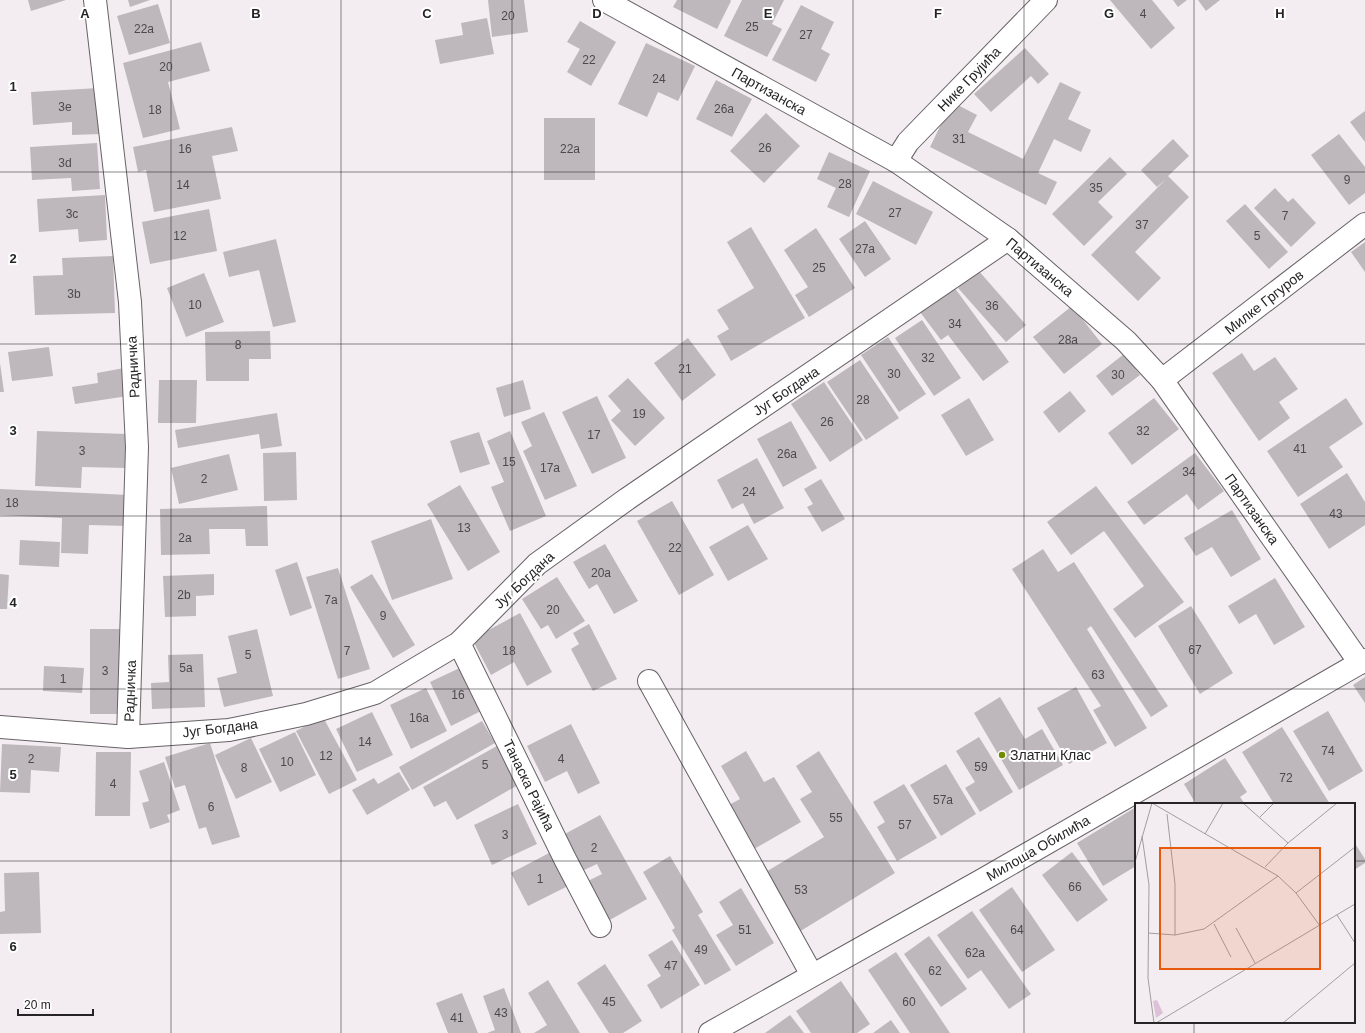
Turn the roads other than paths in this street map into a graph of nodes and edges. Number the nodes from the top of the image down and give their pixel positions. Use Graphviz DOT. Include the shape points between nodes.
graph roads {
  1 [pos="95,0"];
  2 [pos="604,0"];
  3 [pos="1046,0"];
  4 [pos="896,161"];
  5 [pos="1365,224"];
  6 [pos="1008,239"];
  7 [pos="1162,380"];
  8 [pos="459,643"];
  9 [pos="1362,662"];
  10 [pos="649,681"];
  11 [pos="0,727"];
  12 [pos="128,737"];
  13 [pos="600,926"];
  14 [pos="812,976"];
  15 [pos="710,1033"];
  1 -- 12 [label="street, Радничка" via="130,302 137,447"];
  2 -- 4 [label="street, Партизанска"];
  3 -- 4 [label="street, Нике Грујића" via="908,142"];
  4 -- 6 [label="street, Партизанска"];
  5 -- 7 [label="street, Милке Гргуров"];
  6 -- 7 [label="street, Партизанска" via="1126,341"];
  6 -- 8 [label="street, Југ Богдана" via="634,494 537,564"];
  7 -- 9 [label="street, Партизанска"];
  8 -- 12 [label="street, Југ Богдана" via="375,693 306,714 229,730"];
  8 -- 13 [label="street, Танаска Рајића"];
  9 -- 14 [label="street, Милоша Обилића"];
  10 -- 14 [label="street"];
  11 -- 12 [label="street, Југ Богдана"];
  14 -- 15 [label="street, Милоша Обилића"];
}
